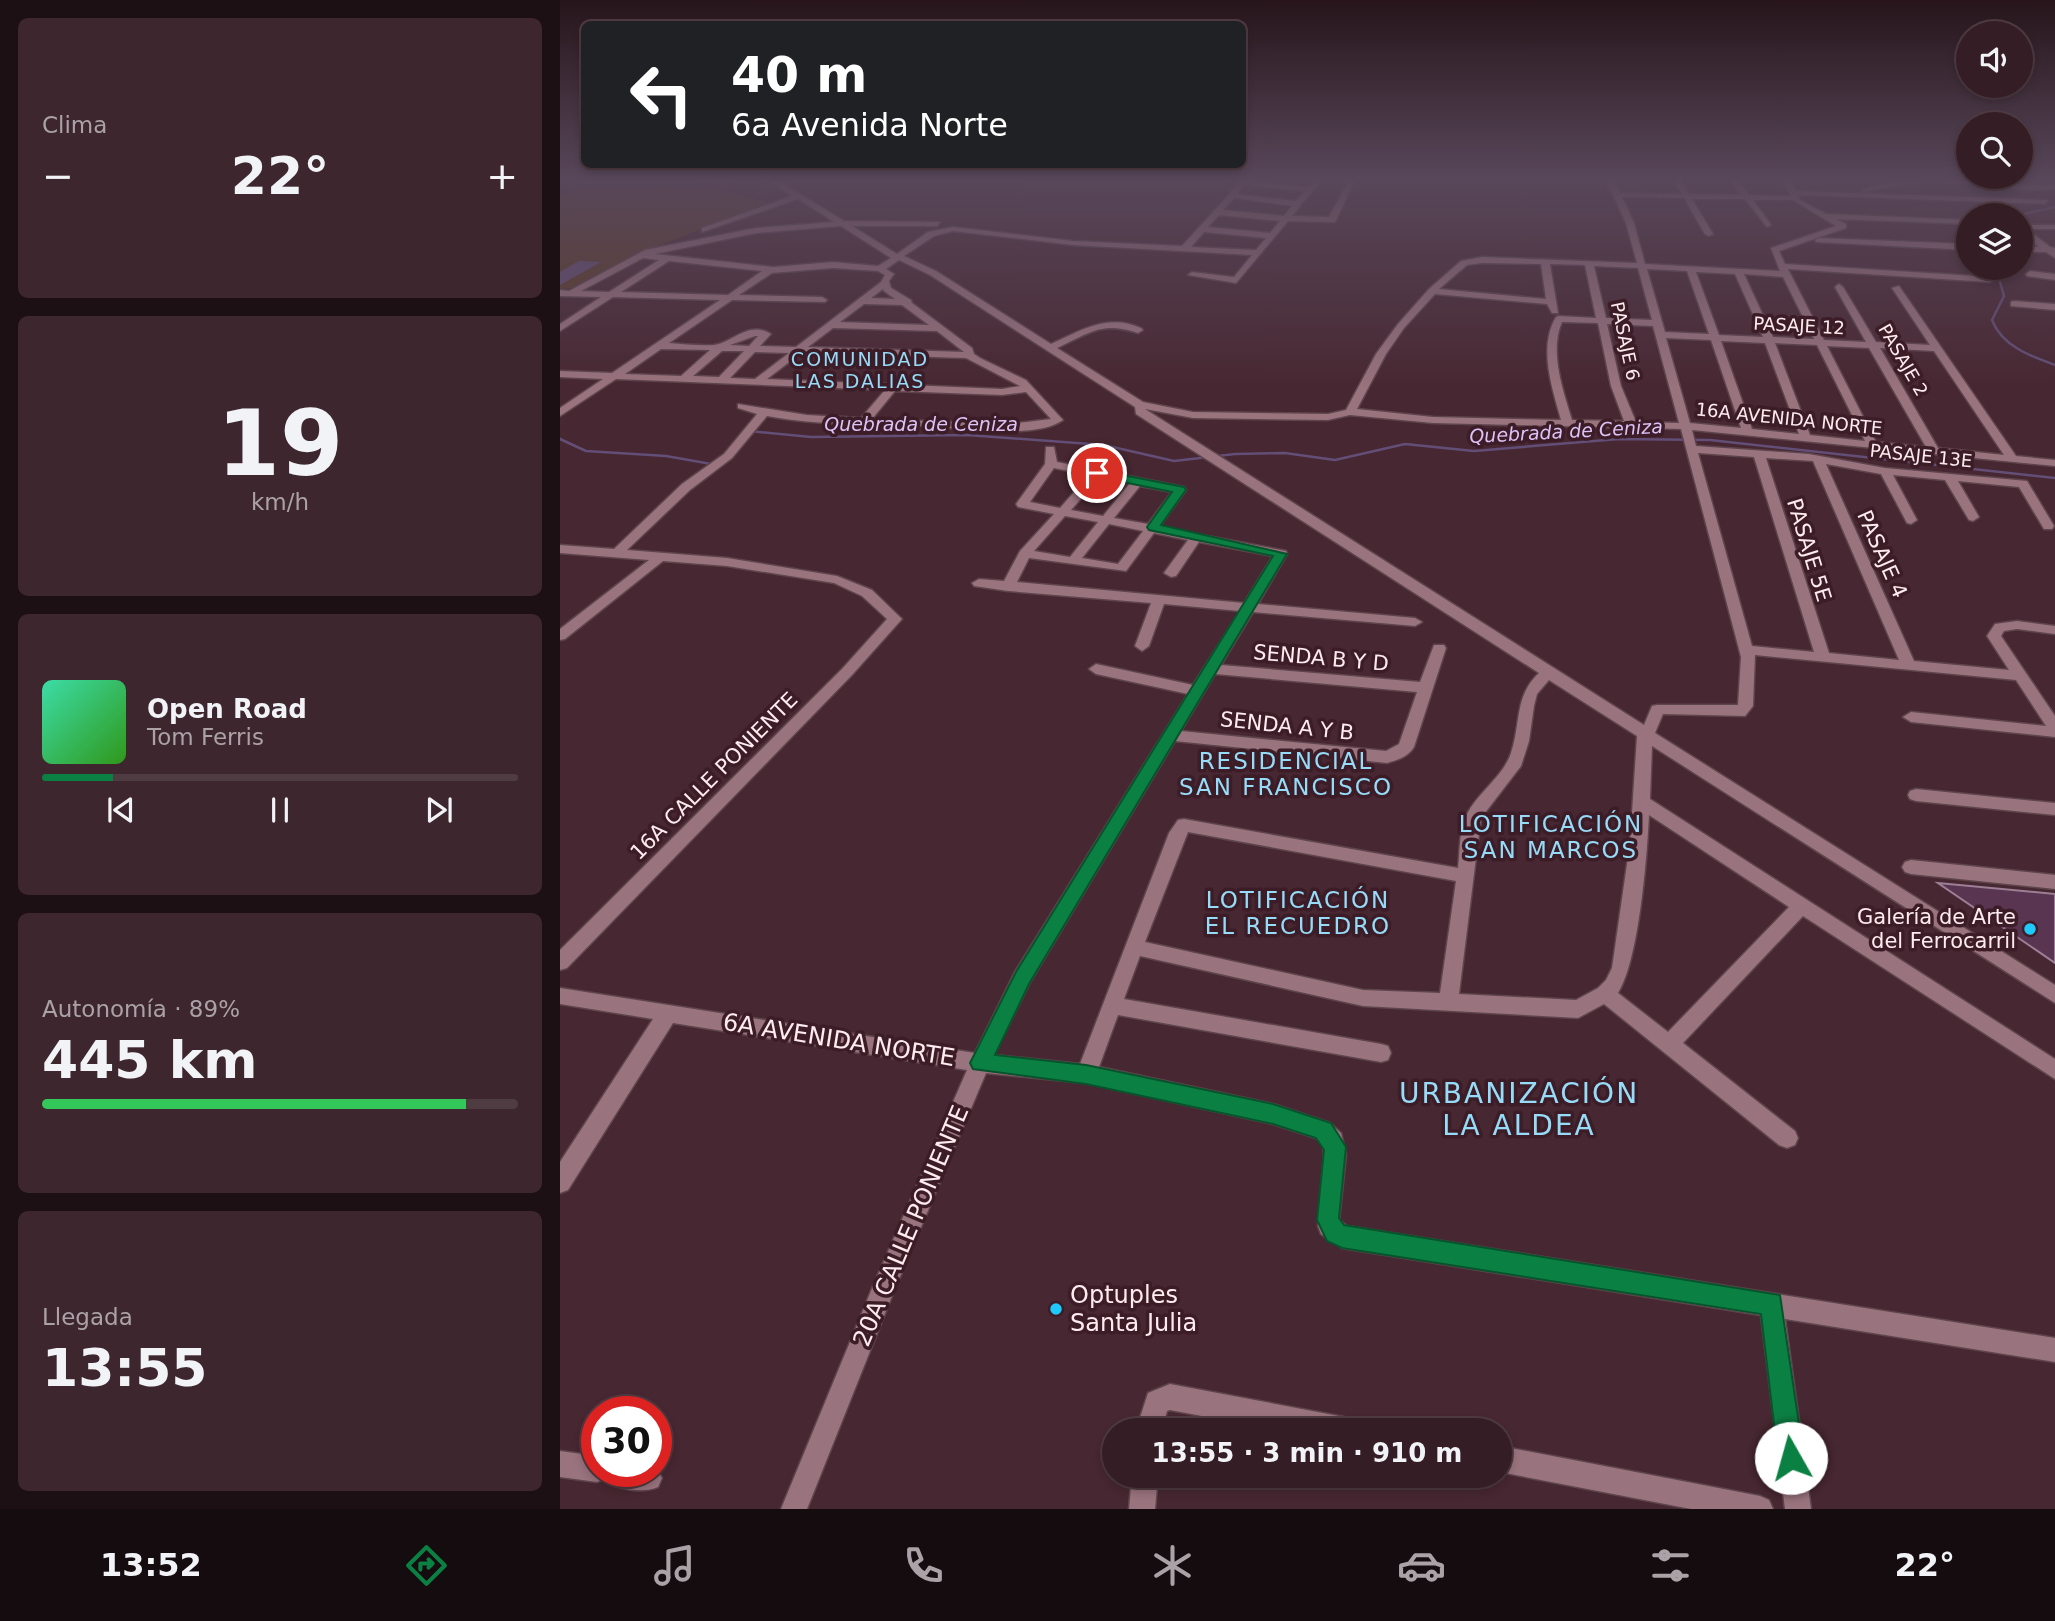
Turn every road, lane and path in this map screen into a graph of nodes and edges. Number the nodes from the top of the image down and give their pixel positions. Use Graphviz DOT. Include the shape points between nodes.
graph roads {
  1 [pos="658,248"];
  2 [pos="666,248"];
  3 [pos="882,248"];
  4 [pos="909,248"];
  5 [pos="1191,248"];
  6 [pos="1263,248"];
  7 [pos="1637,248"];
  8 [pos="1780,248"];
  9 [pos="2033,250"];
  10 [pos="2054,252"];
  11 [pos="1259,253"];
  12 [pos="640,255"];
  13 [pos="896,257"];
  14 [pos="1211,257"];
  15 [pos="667,258"];
  16 [pos="1252,261"];
  17 [pos="1545,262"];
  18 [pos="1589,263"];
  19 [pos="1641,265"];
  20 [pos="1690,268"];
  21 [pos="880,269"];
  22 [pos="770,270"];
  23 [pos="1738,270"];
  24 [pos="1783,270"];
  25 [pos="2033,274"];
  26 [pos="1192,275"];
  27 [pos="2055,277"];
  28 [pos="1956,278"];
  29 [pos="885,283"];
  30 [pos="1839,287"];
  31 [pos="1896,288"];
  32 [pos="1432,291"];
  33 [pos="565,293"];
  34 [pos="610,294"];
  35 [pos="729,298"];
  36 [pos="822,300"];
  37 [pos="862,301"];
  38 [pos="908,302"];
  39 [pos="1550,302"];
  40 [pos="2014,304"];
  41 [pos="2055,307"];
  42 [pos="1559,319"];
  43 [pos="1604,321"];
  44 [pos="833,325"];
  45 [pos="560,328"];
  46 [pos="941,328"];
  47 [pos="1659,329"];
  48 [pos="1138,330"];
  49 [pos="1716,337"];
  50 [pos="1769,340"];
  51 [pos="1820,343"];
  52 [pos="1874,345"];
  53 [pos="659,346"];
  54 [pos="720,348"];
  55 [pos="1049,348"];
  56 [pos="1936,348"];
  57 [pos="752,350"];
  58 [pos="796,352"];
  59 [pos="969,355"];
  60 [pos="560,374"];
  61 [pos="616,375"];
  62 [pos="685,378"];
  63 [pos="722,380"];
  64 [pos="757,382"];
  65 [pos="893,387"];
  66 [pos="1029,388"];
  67 [pos="1140,405"];
  68 [pos="742,407"];
  69 [pos="1350,412"];
  70 [pos="560,413"];
  71 [pos="762,414"];
  72 [pos="865,420"];
  73 [pos="1567,422"];
  74 [pos="1632,425"];
  75 [pos="1684,426"];
  76 [pos="1748,433"];
  77 [pos="1806,439"];
  78 [pos="1873,446"];
  79 [pos="1050,449"];
  80 [pos="1690,449"];
  81 [pos="1935,452"];
  82 [pos="1759,453"];
  83 [pos="1818,458"];
  84 [pos="2013,459"];
  85 [pos="2055,463"];
  86 [pos="1051,464"];
  87 [pos="1885,471"];
  88 [pos="1097,473"];
  89 [pos="1950,477"];
  90 [pos="1137,482"];
  91 [pos="1063,511"];
  92 [pos="1973,517"];
  93 [pos="1107,519"];
  94 [pos="1911,520"];
  95 [pos="2048,526"];
  96 [pos="1153,527"];
  97 [pos="1197,536"];
  98 [pos="560,549"];
  99 [pos="616,554"];
  100 [pos="1025,554"];
  101 [pos="659,558"];
  102 [pos="1072,562"];
  103 [pos="1171,573"];
  104 [pos="979,583"];
  105 [pos="1008,587"];
  106 [pos="1159,600"];
  107 [pos="1249,609"];
  108 [pos="1415,622"];
  109 [pos="2055,630"];
  110 [pos="560,636"];
  111 [pos="1142,646"];
  112 [pos="1439,648"];
  113 [pos="1748,650"];
  114 [pos="1823,657"];
  115 [pos="1909,666"];
  116 [pos="1096,669"];
  117 [pos="1213,669"];
  118 [pos="1548,673"];
  119 [pos="2020,676"];
  120 [pos="1426,688"];
  121 [pos="1199,691"];
  122 [pos="1911,717"];
  123 [pos="2055,730"];
  124 [pos="1645,733"];
  125 [pos="1171,735"];
  126 [pos="1916,795"];
  127 [pos="1640,802"];
  128 [pos="2055,809"];
  129 [pos="1911,867"];
  130 [pos="1465,876"];
  131 [pos="2055,882"];
  132 [pos="1803,905"];
  133 [pos="1135,947"];
  134 [pos="560,962"];
  135 [pos="1605,994"];
  136 [pos="2055,995"];
  137 [pos="560,996"];
  138 [pos="1448,1002"];
  139 [pos="1113,1006"];
  140 [pos="668,1013"];
  141 [pos="1668,1045"];
  142 [pos="1381,1053"];
  143 [pos="980,1063"];
  144 [pos="2055,1070"];
  145 [pos="1086,1074"];
  146 [pos="1787,1138"];
  147 [pos="560,1182"];
  148 [pos="1771,1304"];
  149 [pos="2055,1350"];
  150 [pos="1152,1418"];
  151 [pos="1281,1418"];
  152 [pos="1512,1461"];
  153 [pos="560,1464"];
  154 [pos="581,1467"];
  155 [pos="1144,1488"];
  156 [pos="794,1509"];
  157 [pos="1142,1509"];
  158 [pos="1760,1509"];
  159 [pos="1798,1509"];
  1 -- 12 [label="street"];
  2 -- 12 [label="street"];
  3 -- 13 [label="street"];
  4 -- 13 [label="street"];
  5 -- 11 [label="street"];
  6 -- 11 [label="street"];
  7 -- 19 [label="street"];
  8 -- 24 [label="street" via="1774,250"];
  9 -- 10 [label="street"];
  11 -- 16 [label="street"];
  12 -- 15 [label="street"];
  12 -- 33 [label="street"];
  13 -- 21 [label="street"];
  13 -- 55 [label="street" via="933,273"];
  14 -- 16 [label="street"];
  15 -- 22 [label="street"];
  15 -- 34 [label="street"];
  16 -- 26 [label="street" via="1236,280"];
  17 -- 18 [label="street"];
  17 -- 32 [label="street" via="1475,260 1458,267"];
  17 -- 39 [label="street"];
  18 -- 19 [label="street"];
  18 -- 43 [label="street, PASAJE 6"];
  19 -- 20 [label="street"];
  19 -- 47 [label="street"];
  20 -- 23 [label="street"];
  20 -- 49 [label="street"];
  21 -- 22 [label="street" via="823,265"];
  21 -- 29 [label="street" via="890,274"];
  22 -- 35 [label="street"];
  23 -- 24 [label="street"];
  23 -- 50 [label="street"];
  24 -- 28 [label="street"];
  24 -- 51 [label="street"];
  25 -- 27 [label="street"];
  29 -- 37 [label="street"];
  29 -- 38 [label="street"];
  30 -- 52 [label="street, PASAJE 2"];
  31 -- 56 [label="street"];
  32 -- 39 [label="street"];
  32 -- 69 [label="street" via="1381,355"];
  33 -- 34 [label="street"];
  34 -- 35 [label="street"];
  34 -- 45 [label="street"];
  35 -- 36 [label="street"];
  35 -- 53 [label="street"];
  37 -- 38 [label="street"];
  37 -- 44 [label="street"];
  38 -- 46 [label="street"];
  39 -- 42 [label="street"];
  40 -- 41 [label="street"];
  42 -- 43 [label="street, PASAJE 12"];
  42 -- 73 [label="street" via="1554,327 1555,383"];
  43 -- 47 [label="street, PASAJE 12"];
  43 -- 74 [label="street, PASAJE 6" via="1623,409"];
  44 -- 46 [label="street"];
  44 -- 58 [label="street"];
  46 -- 59 [label="street" via="969,350"];
  47 -- 49 [label="street, PASAJE 12"];
  47 -- 75 [label="street"];
  48 -- 55 [label="street" via="1123,322 1109,322"];
  49 -- 50 [label="street, PASAJE 12"];
  49 -- 76 [label="street"];
  50 -- 51 [label="street, PASAJE 12"];
  50 -- 77 [label="street"];
  51 -- 52 [label="street, PASAJE 12"];
  51 -- 78 [label="street"];
  52 -- 56 [label="street, PASAJE 12"];
  52 -- 81 [label="street, PASAJE 2"];
  53 -- 54 [label="street"];
  53 -- 61 [label="street"];
  54 -- 57 [label="street"];
  54 -- 57 [label="street" via="748,331 766,334"];
  54 -- 62 [label="street"];
  55 -- 67 [label="street"];
  56 -- 84 [label="street"];
  57 -- 58 [label="street"];
  57 -- 63 [label="street"];
  58 -- 59 [label="street"];
  58 -- 64 [label="street"];
  59 -- 66 [label="street"];
  60 -- 61 [label="street"];
  61 -- 62 [label="street"];
  61 -- 70 [label="street"];
  62 -- 63 [label="street"];
  63 -- 64 [label="street"];
  64 -- 65 [label="street"];
  65 -- 66 [label="street" via="1002,392"];
  65 -- 72 [label="street"];
  66 -- 72 [label="street" via="1058,420 1017,426"];
  67 -- 69 [label="street, 16A AVENIDA NORTE" via="1193,415 1328,417"];
  67 -- 118 [label="street" via="1140,412"];
  68 -- 71 [label="street"];
  69 -- 73 [label="street, 16A AVENIDA NORTE" via="1433,420"];
  71 -- 72 [label="street"];
  71 -- 99 [label="street" via="728,456 686,487"];
  73 -- 74 [label="street, 16A AVENIDA NORTE"];
  74 -- 75 [label="street, 16A AVENIDA NORTE"];
  75 -- 76 [label="street, 16A AVENIDA NORTE"];
  75 -- 80 [label="street"];
  76 -- 77 [label="street, 16A AVENIDA NORTE"];
  77 -- 78 [label="street, 16A AVENIDA NORTE"];
  78 -- 81 [label="street, 16A AVENIDA NORTE"];
  79 -- 86 [label="street"];
  80 -- 82 [label="street, PASAJE 13E"];
  80 -- 113 [label="street"];
  81 -- 84 [label="street, 16A AVENIDA NORTE"];
  82 -- 83 [label="street, PASAJE 13E"];
  82 -- 114 [label="street, PASAJE 5E"];
  83 -- 87 [label="street, PASAJE 13E"];
  83 -- 115 [label="street, PASAJE 4"];
  84 -- 85 [label="street, 16A AVENIDA NORTE"];
  86 -- 88 [label="street"];
  86 -- 91 [label="street" via="1022,504"];
  87 -- 89 [label="street, PASAJE 13E"];
  87 -- 94 [label="street"];
  88 -- 90 [label="street"];
  88 -- 91 [label="street"];
  89 -- 92 [label="street"];
  89 -- 95 [label="street, PASAJE 13E" via="2024,484"];
  90 -- 93 [label="street"];
  90 -- 96 [label="street" via="1180,490"];
  91 -- 93 [label="street"];
  91 -- 100 [label="street"];
  93 -- 96 [label="street"];
  93 -- 102 [label="street"];
  96 -- 97 [label="street"];
  96 -- 102 [label="street" via="1121,568"];
  97 -- 103 [label="street"];
  97 -- 107 [label="street, 20A CALLE PONIENTE" via="1280,554"];
  98 -- 99 [label="street"];
  99 -- 101 [label="street"];
  100 -- 102 [label="street"];
  100 -- 105 [label="street"];
  101 -- 110 [label="street"];
  101 -- 134 [label="street, 16A CALLE PONIENTE" via="727,562 837,580 867,593 895,619"];
  104 -- 105 [label="street"];
  105 -- 106 [label="street"];
  106 -- 107 [label="street"];
  106 -- 111 [label="street"];
  107 -- 108 [label="street"];
  107 -- 117 [label="street, 20A CALLE PONIENTE"];
  109 -- 119 [label="street" via="2017,625 1995,630 1994,636"];
  112 -- 120 [label="street"];
  113 -- 114 [label="street"];
  113 -- 124 [label="street" via="1745,706 1740,712 1657,710"];
  114 -- 115 [label="street"];
  115 -- 119 [label="street"];
  116 -- 121 [label="street"];
  117 -- 120 [label="street, SENDA B Y D"];
  117 -- 121 [label="street, 20A CALLE PONIENTE"];
  118 -- 124 [label="street"];
  118 -- 130 [label="street" via="1529,690 1513,766 1474,818"];
  119 -- 123 [label="street"];
  120 -- 125 [label="street, SENDA A Y B" via="1406,747 1387,757"];
  121 -- 125 [label="street, 20A CALLE PONIENTE"];
  122 -- 123 [label="street"];
  124 -- 127 [label="street"];
  124 -- 136 [label="street"];
  125 -- 143 [label="street, 20A CALLE PONIENTE" via="1022,978"];
  126 -- 128 [label="street"];
  127 -- 132 [label="street"];
  127 -- 135 [label="street" via="1635,887 1621,968"];
  129 -- 131 [label="street"];
  130 -- 133 [label="street" via="1184,825 1177,833"];
  130 -- 138 [label="street"];
  132 -- 141 [label="street"];
  132 -- 144 [label="street"];
  133 -- 138 [label="street" via="1323,991"];
  133 -- 139 [label="street"];
  135 -- 138 [label="street" via="1578,1009"];
  135 -- 141 [label="street"];
  137 -- 140 [label="street, 6A AVENIDA NORTE"];
  139 -- 142 [label="street"];
  139 -- 145 [label="street"];
  140 -- 143 [label="street, 6A AVENIDA NORTE"];
  140 -- 147 [label="street"];
  141 -- 146 [label="street"];
  143 -- 145 [label="street, 6A AVENIDA NORTE"];
  143 -- 156 [label="street, 20A CALLE PONIENTE"];
  145 -- 148 [label="street, 6A AVENIDA NORTE" via="1273,1114 1323,1130 1335,1147 1328,1220 1342,1237"];
  148 -- 149 [label="street, 6A AVENIDA NORTE"];
  148 -- 159 [label="street"];
  150 -- 151 [label="street" via="1157,1402 1170,1397"];
  152 -- 158 [label="street"];
  153 -- 154 [label="street"];
  155 -- 157 [label="street"];
}
